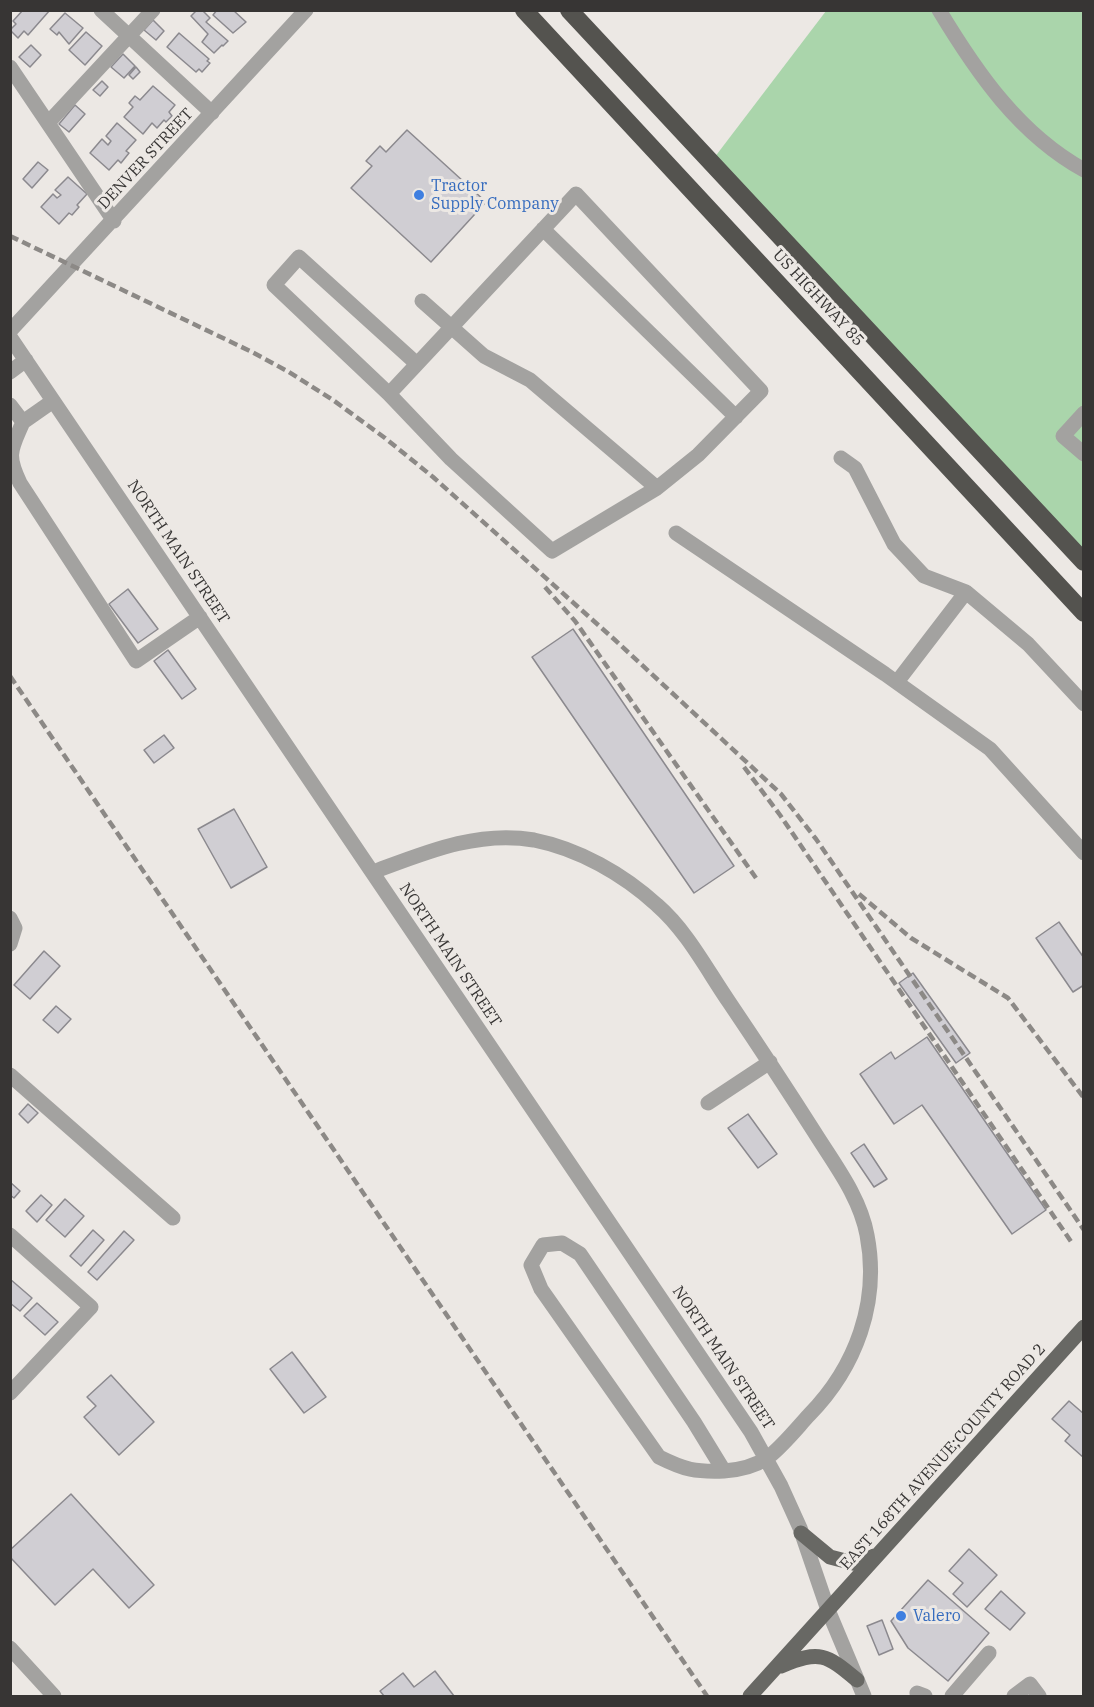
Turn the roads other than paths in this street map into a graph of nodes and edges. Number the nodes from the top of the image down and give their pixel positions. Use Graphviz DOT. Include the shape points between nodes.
graph roads {
  1 [pos="101,10"];
  2 [pos="153,10"];
  3 [pos="306,10"];
  4 [pos="524,10"];
  5 [pos="569,10"];
  6 [pos="939,10"];
  7 [pos="129,36"];
  8 [pos="10,67"];
  9 [pos="212,113"];
  10 [pos="48,123"];
  11 [pos="1083,170"];
  12 [pos="114,221"];
  13 [pos="543,229"];
  14 [pos="422,301"];
  15 [pos="451,327"];
  16 [pos="10,331"];
  17 [pos="10,337"];
  18 [pos="26,360"];
  19 [pos="417,364"];
  20 [pos="10,372"];
  21 [pos="389,394"];
  22 [pos="53,401"];
  23 [pos="10,405"];
  24 [pos="1083,413"];
  25 [pos="736,417"];
  26 [pos="23,422"];
  27 [pos="1083,454"];
  28 [pos="841,458"];
  29 [pos="657,488"];
  30 [pos="676,533"];
  31 [pos="1083,562"];
  32 [pos="966,592"];
  33 [pos="1083,613"];
  34 [pos="200,617"];
  35 [pos="897,682"];
  36 [pos="1083,704"];
  37 [pos="1083,853"];
  38 [pos="373,872"];
  39 [pos="13,923"];
  40 [pos="10,944"];
  41 [pos="770,1062"];
  42 [pos="10,1075"];
  43 [pos="708,1103"];
  44 [pos="173,1218"];
  45 [pos="10,1234"];
  46 [pos="1083,1330"];
  47 [pos="10,1393"];
  48 [pos="767,1458"];
  49 [pos="724,1472"];
  50 [pos="801,1533"];
  51 [pos="879,1554"];
  52 [pos="828,1610"];
  53 [pos="10,1648"];
  54 [pos="989,1653"];
  55 [pos="776,1669"];
  56 [pos="857,1680"];
  57 [pos="54,1696"];
  58 [pos="750,1696"];
  59 [pos="864,1696"];
  60 [pos="952,1696"];
  61 [pos="1014,1696"];
  62 [pos="1039,1696"];
  1 -- 7 [label="street"];
  2 -- 7 [label="street"];
  3 -- 9 [label="street, DENVER STREET"];
  4 -- 33 [label="highway, US HIGHWAY 85"];
  5 -- 31 [label="highway, US HIGHWAY 85"];
  6 -- 11 [label="street" via="968,59 1018,121 1060,157"];
  7 -- 9 [label="street"];
  7 -- 10 [label="street"];
  8 -- 10 [label="street"];
  9 -- 12 [label="street, DENVER STREET"];
  10 -- 12 [label="street"];
  12 -- 16 [label="street, DENVER STREET"];
  13 -- 15 [label="street"];
  13 -- 25 [label="street"];
  13 -- 25 [label="street" via="576,194 761,392"];
  14 -- 15 [label="street"];
  15 -- 19 [label="street"];
  15 -- 29 [label="street" via="484,356 530,380"];
  17 -- 18 [label="street, NORTH MAIN STREET"];
  18 -- 20 [label="street"];
  18 -- 22 [label="street, NORTH MAIN STREET"];
  19 -- 21 [label="street"];
  19 -- 21 [label="street" via="300,257 274,285"];
  21 -- 29 [label="street" via="451,459 552,551"];
  22 -- 26 [label="street"];
  22 -- 34 [label="street, NORTH MAIN STREET"];
  23 -- 26 [label="street"];
  24 -- 27 [label="street" via="1063,436"];
  25 -- 29 [label="street"];
  26 -- 34 [label="street" via="10,462 136,661"];
  28 -- 32 [label="street" via="855,468 894,544 924,576"];
  30 -- 35 [label="street"];
  32 -- 35 [label="street"];
  32 -- 36 [label="street" via="1028,644"];
  34 -- 38 [label="street, NORTH MAIN STREET"];
  35 -- 37 [label="street" via="990,749"];
  38 -- 41 [label="street" via="430,850 494,838 533,840 575,853 612,871 659,906 677,926"];
  38 -- 48 [label="street, NORTH MAIN STREET"];
  39 -- 40 [label="street"];
  41 -- 43 [label="street"];
  41 -- 48 [label="street" via="850,1189 867,1236 870,1287 864,1324 850,1362 816,1408"];
  42 -- 44 [label="street"];
  45 -- 47 [label="street" via="91,1307"];
  46 -- 51 [label="main road, EAST 168TH AVENUE;COUNTY ROAD 2"];
  48 -- 49 [label="street"];
  48 -- 50 [label="street, NORTH MAIN STREET"];
  49 -- 49 [label="street" via="580,1254 562,1244 543,1245 531,1265 541,1289 659,1457 681,1468"];
  50 -- 51 [label="main road" via="830,1557 846,1562 858,1564"];
  50 -- 52 [label="street, NORTH MAIN STREET"];
  51 -- 52 [label="main road, EAST 168TH AVENUE;COUNTY ROAD 2"];
  52 -- 55 [label="main road, EAST 168TH AVENUE;COUNTY ROAD 2"];
  52 -- 56 [label="street, NORTH MAIN STREET"];
  53 -- 57 [label="street"];
  54 -- 60 [label="street"];
  55 -- 56 [label="main road" via="814,1656 832,1659"];
  55 -- 58 [label="main road, EAST 168TH AVENUE;COUNTY ROAD 2"];
  56 -- 59 [label="street, NORTH MAIN STREET"];
  61 -- 62 [label="street" via="1030,1684"];
}
